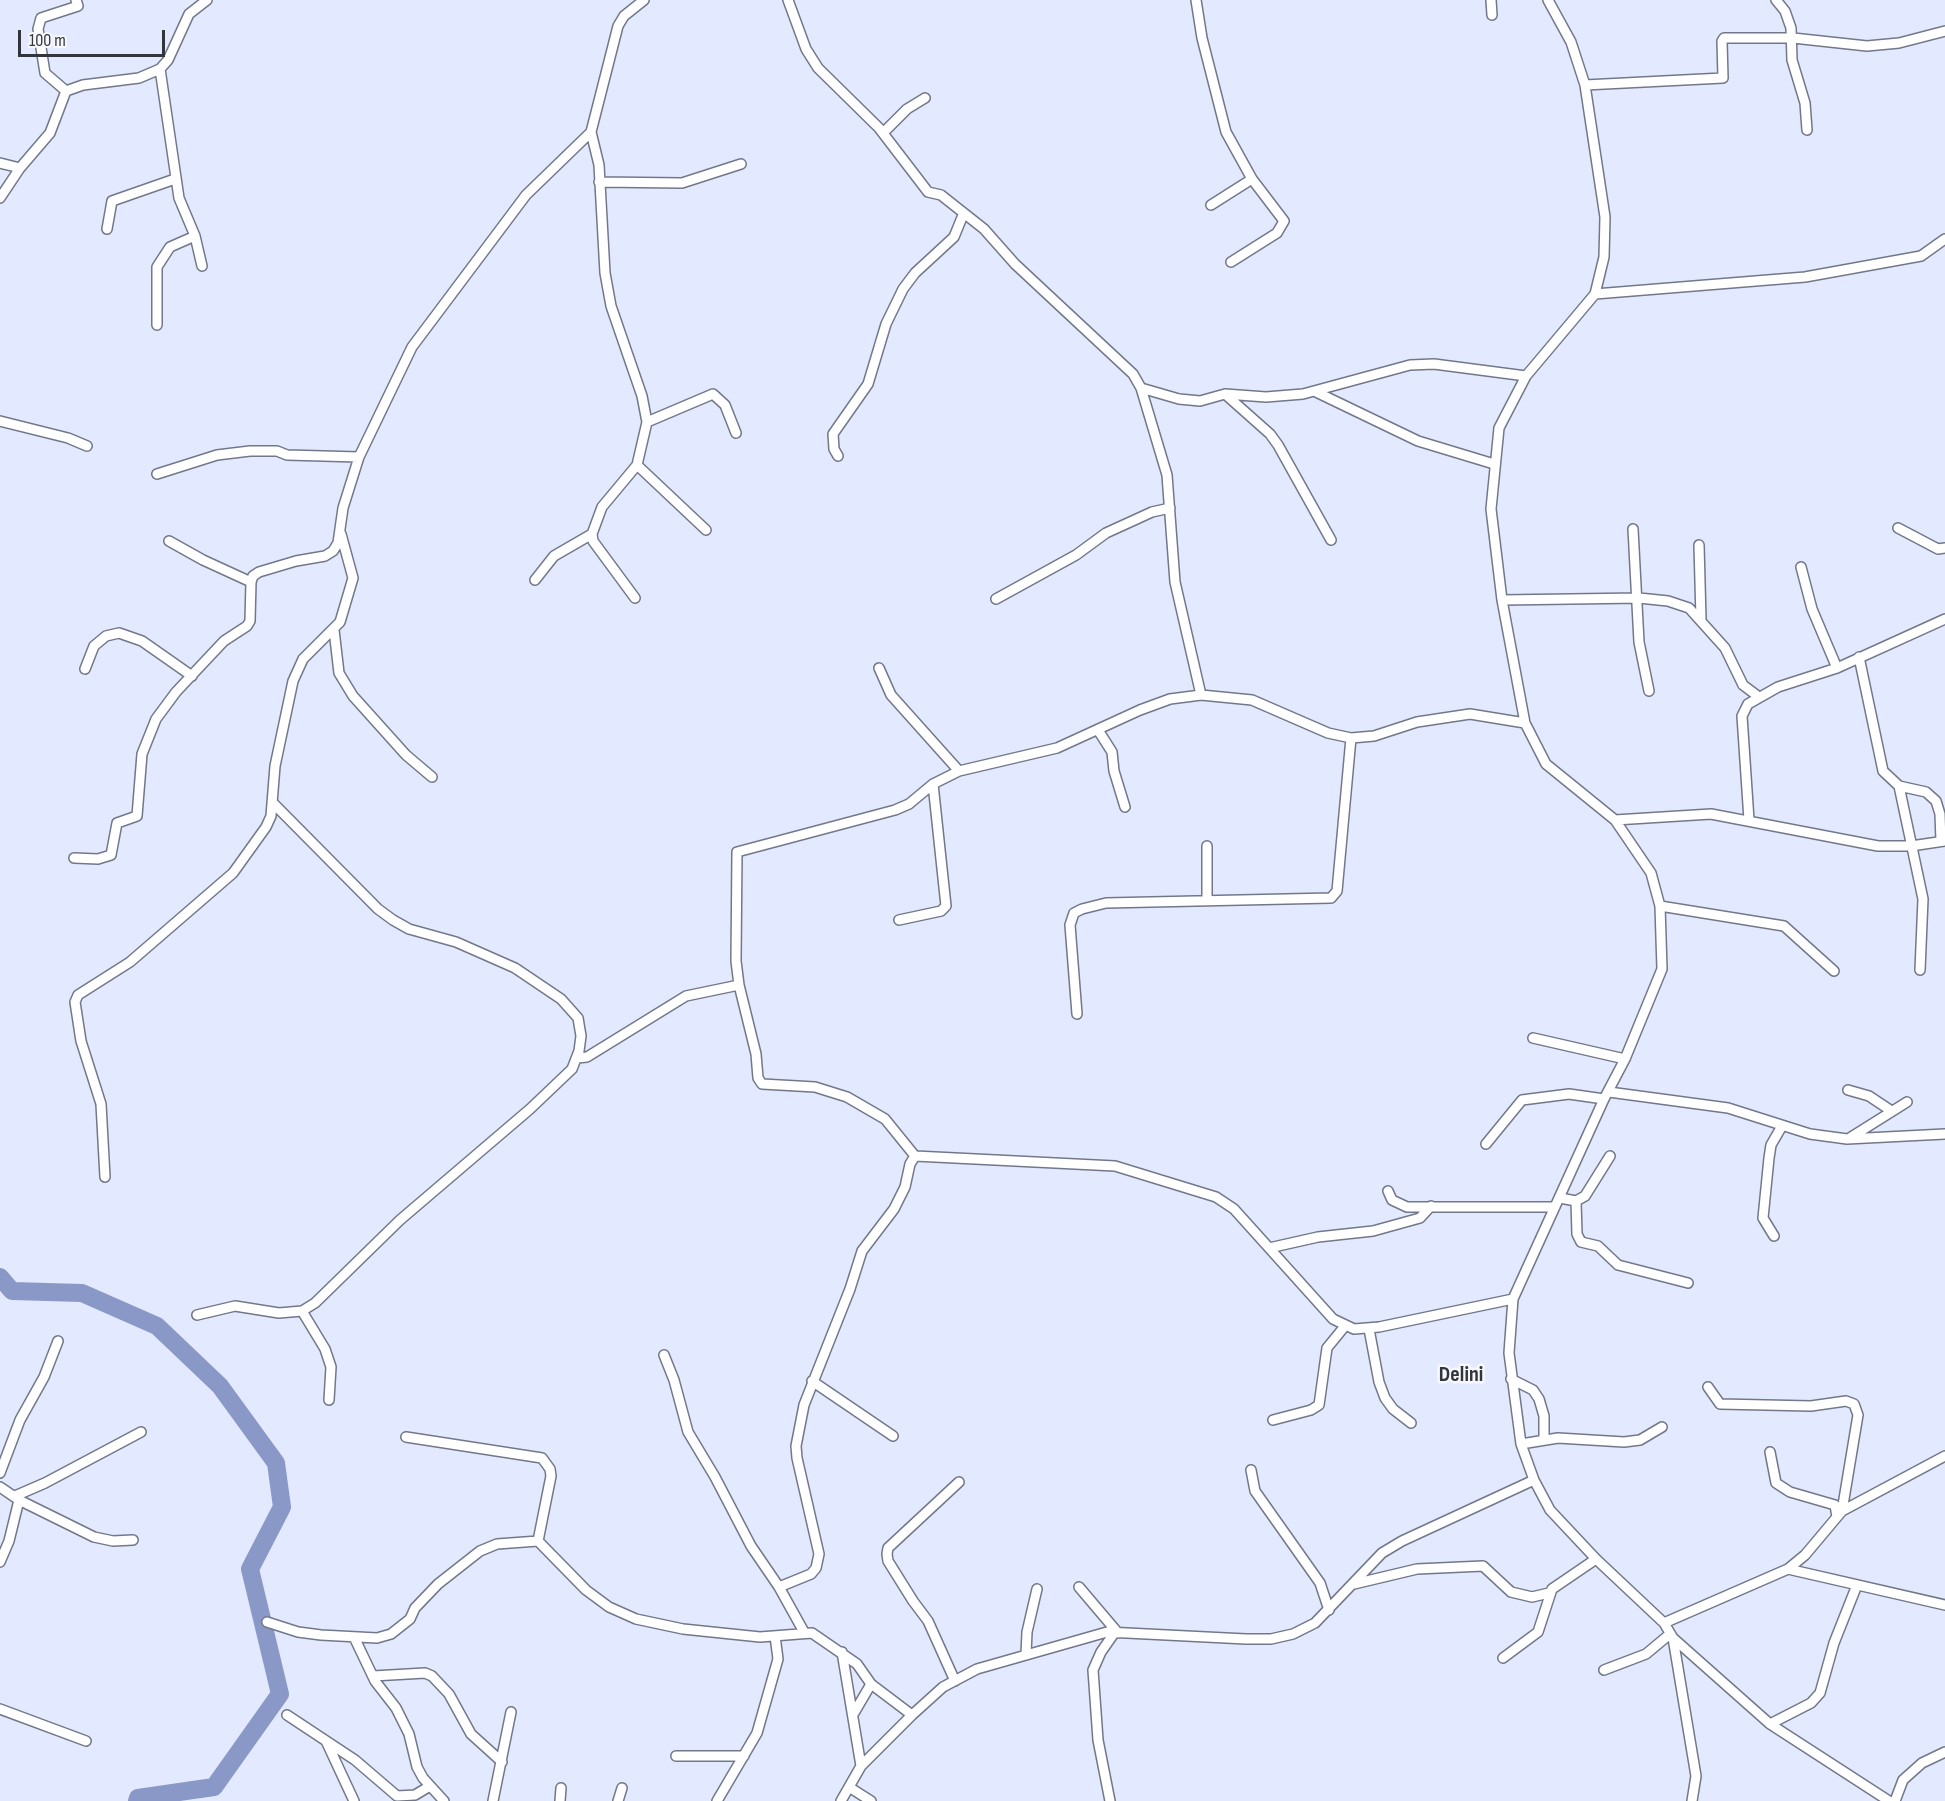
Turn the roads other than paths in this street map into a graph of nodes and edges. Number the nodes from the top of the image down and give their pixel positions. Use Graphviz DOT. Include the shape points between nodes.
graph roads {
  1 [pos="76,0"];
  2 [pos="207,0"];
  3 [pos="644,0"];
  4 [pos="788,0"];
  5 [pos="1196,0"];
  6 [pos="1491,0"];
  7 [pos="1548,0"];
  8 [pos="1776,0"];
  9 [pos="1492,15"];
  10 [pos="1945,31"];
  11 [pos="1793,38"];
  12 [pos="160,69"];
  13 [pos="1585,85"];
  14 [pos="66,91"];
  15 [pos="925,99"];
  16 [pos="1807,130"];
  17 [pos="591,132"];
  18 [pos="883,133"];
  19 [pos="0,164"];
  20 [pos="741,164"];
  21 [pos="20,168"];
  22 [pos="175,179"];
  23 [pos="1252,179"];
  24 [pos="599,182"];
  25 [pos="0,198"];
  26 [pos="1211,206"];
  27 [pos="963,215"];
  28 [pos="107,229"];
  29 [pos="195,236"];
  30 [pos="1945,239"];
  31 [pos="1230,262"];
  32 [pos="202,266"];
  33 [pos="1595,294"];
  34 [pos="157,325"];
  35 [pos="1526,376"];
  36 [pos="1141,388"];
  37 [pos="1314,391"];
  38 [pos="1225,394"];
  39 [pos="0,422"];
  40 [pos="647,422"];
  41 [pos="736,433"];
  42 [pos="87,446"];
  43 [pos="838,456"];
  44 [pos="359,457"];
  45 [pos="1494,464"];
  46 [pos="637,465"];
  47 [pos="157,474"];
  48 [pos="1170,508"];
  49 [pos="1898,528"];
  50 [pos="1633,529"];
  51 [pos="706,530"];
  52 [pos="341,534"];
  53 [pos="592,534"];
  54 [pos="1331,540"];
  55 [pos="169,541"];
  56 [pos="1698,545"];
  57 [pos="1945,548"];
  58 [pos="1801,567"];
  59 [pos="535,580"];
  60 [pos="250,582"];
  61 [pos="635,598"];
  62 [pos="1639,598"];
  63 [pos="996,599"];
  64 [pos="1502,600"];
  65 [pos="1701,619"];
  66 [pos="1945,619"];
  67 [pos="334,630"];
  68 [pos="1859,657"];
  69 [pos="879,668"];
  70 [pos="1837,668"];
  71 [pos="85,669"];
  72 [pos="192,676"];
  73 [pos="1649,691"];
  74 [pos="1201,695"];
  75 [pos="1759,697"];
  76 [pos="1525,723"];
  77 [pos="1098,730"];
  78 [pos="1351,738"];
  79 [pos="959,771"];
  80 [pos="432,777"];
  81 [pos="933,784"];
  82 [pos="1899,786"];
  83 [pos="273,803"];
  84 [pos="1125,807"];
  85 [pos="1615,820"];
  86 [pos="1749,820"];
  87 [pos="1943,841"];
  88 [pos="1207,846"];
  89 [pos="1911,846"];
  90 [pos="74,858"];
  91 [pos="1208,900"];
  92 [pos="1660,906"];
  93 [pos="899,920"];
  94 [pos="1920,970"];
  95 [pos="1834,971"];
  96 [pos="739,985"];
  97 [pos="1077,1014"];
  98 [pos="1533,1038"];
  99 [pos="577,1058"];
  100 [pos="1625,1059"];
  101 [pos="1848,1090"];
  102 [pos="1607,1095"];
  103 [pos="1906,1101"];
  104 [pos="1890,1110"];
  105 [pos="1782,1126"];
  106 [pos="1945,1134"];
  107 [pos="1847,1139"];
  108 [pos="1486,1144"];
  109 [pos="915,1156"];
  110 [pos="1610,1156"];
  111 [pos="105,1177"];
  112 [pos="1388,1191"];
  113 [pos="1560,1198"];
  114 [pos="1576,1201"];
  115 [pos="1431,1206"];
  116 [pos="1555,1208"];
  117 [pos="1774,1236"];
  118 [pos="1269,1248"];
  119 [pos="1688,1283"];
  120 [pos="1513,1299"];
  121 [pos="302,1311"];
  122 [pos="197,1315"];
  123 [pos="1345,1326"];
  124 [pos="1369,1329"];
  125 [pos="58,1341"];
  126 [pos="664,1354"];
  127 [pos="1512,1378"];
  128 [pos="812,1381"];
  129 [pos="1708,1387"];
  130 [pos="329,1400"];
  131 [pos="1273,1420"];
  132 [pos="1411,1423"];
  133 [pos="1662,1427"];
  134 [pos="141,1432"];
  135 [pos="893,1436"];
  136 [pos="405,1437"];
  137 [pos="1544,1440"];
  138 [pos="1521,1444"];
  139 [pos="1770,1452"];
  140 [pos="1945,1456"];
  141 [pos="1251,1470"];
  142 [pos="0,1473"];
  143 [pos="1533,1480"];
  144 [pos="959,1482"];
  145 [pos="0,1487"];
  146 [pos="17,1498"];
  147 [pos="1840,1514"];
  148 [pos="133,1540"];
  149 [pos="538,1541"];
  150 [pos="1596,1559"];
  151 [pos="0,1562"];
  152 [pos="1788,1569"];
  153 [pos="1354,1584"];
  154 [pos="1857,1585"];
  155 [pos="779,1587"];
  156 [pos="1078,1587"];
  157 [pos="1037,1589"];
  158 [pos="1549,1593"];
  159 [pos="1945,1605"];
  160 [pos="1329,1610"];
  161 [pos="267,1623"];
  162 [pos="1664,1623"];
  163 [pos="804,1632"];
  164 [pos="1117,1632"];
  165 [pos="775,1636"];
  166 [pos="1672,1636"];
  167 [pos="354,1637"];
  168 [pos="842,1652"];
  169 [pos="1026,1654"];
  170 [pos="1503,1658"];
  171 [pos="1604,1671"];
  172 [pos="372,1676"];
  173 [pos="955,1681"];
  174 [pos="871,1684"];
  175 [pos="0,1709"];
  176 [pos="511,1712"];
  177 [pos="854,1713"];
  178 [pos="287,1715"];
  179 [pos="912,1715"];
  180 [pos="1770,1724"];
  181 [pos="86,1741"];
  182 [pos="327,1742"];
  183 [pos="1945,1752"];
  184 [pos="675,1756"];
  185 [pos="744,1756"];
  186 [pos="502,1762"];
  187 [pos="861,1766"];
  188 [pos="430,1786"];
  189 [pos="849,1787"];
  190 [pos="561,1788"];
  191 [pos="622,1788"];
  192 [pos="354,1801"];
  193 [pos="444,1801"];
  194 [pos="493,1801"];
  195 [pos="560,1801"];
  196 [pos="618,1801"];
  197 [pos="717,1801"];
  198 [pos="841,1801"];
  199 [pos="871,1801"];
  200 [pos="1110,1801"];
  201 [pos="1692,1801"];
  202 [pos="1889,1801"];
  203 [pos="1895,1801"];
  1 -- 14 [label="street" via="78,6 41,18 38,29 45,73"];
  2 -- 12 [label="street" via="189,14"];
  3 -- 17 [label="street" via="618,26"];
  4 -- 18 [label="street" via="806,49 818,68"];
  5 -- 23 [label="street" via="1226,132"];
  6 -- 9 [label="street"];
  7 -- 13 [label="street" via="1571,42"];
  8 -- 11 [label="street" via="1785,11"];
  10 -- 11 [label="street" via="1899,43 1867,46"];
  11 -- 13 [label="street" via="1724,38 1723,78"];
  11 -- 16 [label="street" via="1792,60 1805,103"];
  12 -- 14 [label="street" via="139,78"];
  12 -- 22 [label="street"];
  13 -- 33 [label="street" via="1605,217 1604,257"];
  14 -- 21 [label="street" via="50,133"];
  15 -- 18 [label="street"];
  17 -- 24 [label="street"];
  17 -- 44 [label="street" via="526,195 424,329 389,391"];
  18 -- 27 [label="street" via="927,192 941,195"];
  19 -- 21 [label="street"];
  20 -- 24 [label="street" via="682,183"];
  21 -- 25 [label="street"];
  22 -- 28 [label="street" via="112,201"];
  22 -- 29 [label="street"];
  23 -- 26 [label="street"];
  23 -- 31 [label="street" via="1284,221 1277,233"];
  24 -- 40 [label="street" via="611,306"];
  27 -- 36 [label="street" via="984,229 1015,264 1108,349"];
  27 -- 43 [label="street" via="954,237 915,273 903,290 886,324 868,384 833,434"];
  29 -- 32 [label="street"];
  29 -- 34 [label="street" via="170,247 157,267"];
  30 -- 33 [label="street" via="1921,256 1805,277"];
  33 -- 35 [label="street"];
  35 -- 37 [label="street" via="1434,364 1410,365"];
  35 -- 45 [label="street" via="1499,428"];
  36 -- 38 [label="street" via="1200,401"];
  36 -- 48 [label="street" via="1164,459"];
  37 -- 38 [label="street" via="1266,397"];
  37 -- 45 [label="street" via="1418,441"];
  38 -- 54 [label="street" via="1278,445"];
  39 -- 42 [label="street"];
  40 -- 41 [label="street" via="713,394 725,405"];
  40 -- 46 [label="street"];
  44 -- 47 [label="street" via="250,451 218,455"];
  44 -- 52 [label="street"];
  45 -- 64 [label="street" via="1491,509"];
  46 -- 51 [label="street"];
  46 -- 53 [label="street" via="602,507"];
  48 -- 63 [label="street" via="1106,533 1076,555"];
  48 -- 74 [label="street" via="1175,582"];
  49 -- 57 [label="street" via="1938,549"];
  50 -- 62 [label="street"];
  52 -- 60 [label="street" via="330,554 259,572"];
  52 -- 67 [label="street" via="353,578"];
  53 -- 59 [label="street" via="554,556"];
  53 -- 61 [label="street" via="593,541"];
  55 -- 60 [label="street"];
  56 -- 65 [label="street"];
  58 -- 70 [label="street" via="1812,609"];
  60 -- 72 [label="street" via="247,626 224,641"];
  62 -- 64 [label="street"];
  62 -- 65 [label="street" via="1689,608"];
  62 -- 73 [label="street" via="1640,642"];
  64 -- 76 [label="street"];
  65 -- 75 [label="street" via="1725,648 1743,685"];
  66 -- 68 [label="street"];
  67 -- 80 [label="street" via="339,673 353,696 406,755"];
  67 -- 83 [label="street" via="303,659 293,681 274,774"];
  68 -- 70 [label="street"];
  68 -- 82 [label="street" via="1883,771"];
  69 -- 79 [label="street" via="891,695"];
  70 -- 75 [label="street"];
  71 -- 72 [label="street" via="94,646 106,636 119,633 142,640"];
  72 -- 90 [label="street" via="169,701 147,738 142,754 138,816 117,823 111,855 98,860"];
  74 -- 77 [label="street" via="1153,705"];
  74 -- 78 [label="street" via="1252,700 1328,733"];
  75 -- 86 [label="street" via="1748,704 1742,716"];
  76 -- 78 [label="street" via="1470,714"];
  76 -- 85 [label="street" via="1546,764"];
  77 -- 79 [label="street" via="1052,750"];
  77 -- 84 [label="street" via="1112,752"];
  78 -- 91 [label="street" via="1337,891 1331,898"];
  79 -- 81 [label="street"];
  81 -- 93 [label="street" via="946,906 941,911"];
  81 -- 96 [label="street" via="895,810 737,852"];
  82 -- 87 [label="street" via="1926,792 1936,801"];
  82 -- 89 [label="street"];
  83 -- 99 [label="street" via="393,920 515,968 561,999 578,1018 581,1036"];
  83 -- 111 [label="street" via="266,826 233,873 130,962 78,995 75,1011 81,1041 101,1104"];
  85 -- 86 [label="street" via="1711,814"];
  85 -- 92 [label="street" via="1651,873"];
  86 -- 89 [label="street" via="1878,846"];
  87 -- 89 [label="street"];
  88 -- 91 [label="street"];
  89 -- 94 [label="street" via="1923,899"];
  91 -- 97 [label="street" via="1106,903 1074,913 1070,925"];
  92 -- 95 [label="street" via="1784,926"];
  92 -- 100 [label="street" via="1662,969"];
  96 -- 99 [label="street" via="686,996 587,1057"];
  96 -- 109 [label="street" via="762,1084 815,1087 847,1096 885,1119"];
  98 -- 100 [label="street"];
  99 -- 121 [label="street" via="572,1069 530,1109 445,1180 343,1278"];
  100 -- 102 [label="street"];
  101 -- 104 [label="street" via="1869,1096"];
  102 -- 105 [label="street" via="1728,1108"];
  102 -- 108 [label="street" via="1569,1094 1522,1100"];
  102 -- 113 [label="street"];
  103 -- 104 [label="street"];
  104 -- 107 [label="street"];
  105 -- 107 [label="street"];
  105 -- 117 [label="street" via="1769,1158 1763,1218"];
  106 -- 107 [label="street"];
  109 -- 118 [label="street" via="1114,1166 1225,1200"];
  109 -- 128 [label="street" via="894,1209 862,1251"];
  110 -- 114 [label="street" via="1585,1196"];
  112 -- 115 [label="street" via="1399,1205"];
  113 -- 114 [label="street"];
  113 -- 116 [label="street"];
  114 -- 119 [label="street" via="1577,1234 1581,1242 1598,1246 1618,1265"];
  115 -- 116 [label="street"];
  115 -- 118 [label="street" via="1420,1218 1373,1231"];
  116 -- 120 [label="street"];
  118 -- 123 [label="street" via="1333,1319"];
  120 -- 124 [label="street"];
  120 -- 127 [label="street" via="1509,1353"];
  121 -- 122 [label="street" via="279,1313 235,1306"];
  121 -- 130 [label="street" via="331,1367"];
  123 -- 124 [label="street"];
  123 -- 131 [label="street" via="1328,1348 1319,1405"];
  124 -- 132 [label="street" via="1385,1398"];
  125 -- 142 [label="street" via="20,1420"];
  126 -- 155 [label="street" via="688,1432 751,1546"];
  127 -- 137 [label="street" via="1533,1390 1539,1399"];
  127 -- 138 [label="street"];
  128 -- 135 [label="street"];
  128 -- 155 [label="street" via="796,1446 818,1562 812,1574"];
  129 -- 147 [label="street" via="1720,1404 1854,1404 1858,1414"];
  133 -- 137 [label="street" via="1640,1440 1624,1442"];
  134 -- 146 [label="street"];
  136 -- 149 [label="street" via="542,1458 551,1476"];
  137 -- 138 [label="street"];
  138 -- 143 [label="street"];
  139 -- 147 [label="street" via="1776,1483 1790,1492 1835,1505"];
  140 -- 147 [label="street"];
  141 -- 160 [label="street" via="1255,1491 1320,1583"];
  143 -- 150 [label="street" via="1550,1510"];
  143 -- 153 [label="street" via="1402,1541 1382,1554"];
  144 -- 173 [label="street" via="888,1548 887,1554 928,1621"];
  145 -- 146 [label="street"];
  146 -- 148 [label="street" via="94,1537"];
  146 -- 151 [label="street" via="6,1553"];
  147 -- 152 [label="street"];
  149 -- 165 [label="street" via="586,1590 609,1607 636,1619 683,1629"];
  149 -- 167 [label="street" via="497,1544 480,1551 438,1584 391,1634"];
  150 -- 158 [label="street"];
  150 -- 162 [label="street"];
  152 -- 154 [label="street"];
  152 -- 162 [label="street"];
  153 -- 158 [label="street" via="1417,1569 1483,1566 1511,1592 1532,1597"];
  153 -- 160 [label="street"];
  154 -- 159 [label="street"];
  154 -- 180 [label="street" via="1820,1693 1811,1703"];
  155 -- 163 [label="street"];
  156 -- 164 [label="street"];
  157 -- 169 [label="street"];
  158 -- 170 [label="street" via="1538,1632"];
  160 -- 164 [label="street" via="1315,1623 1271,1639"];
  161 -- 167 [label="street" via="298,1632"];
  162 -- 166 [label="street"];
  163 -- 165 [label="street"];
  163 -- 168 [label="street" via="820,1637"];
  164 -- 169 [label="street"];
  164 -- 200 [label="street" via="1093,1670 1098,1740"];
  165 -- 185 [label="street" via="778,1659 773,1681 757,1733"];
  166 -- 171 [label="street" via="1646,1654"];
  166 -- 180 [label="street"];
  166 -- 201 [label="street" via="1696,1776"];
  167 -- 172 [label="street"];
  168 -- 174 [label="street" via="857,1664"];
  168 -- 177 [label="street"];
  169 -- 173 [label="street" via="977,1669"];
  172 -- 186 [label="street" via="425,1672 432,1676 448,1694 471,1734"];
  172 -- 188 [label="street" via="396,1708 409,1734 417,1767"];
  173 -- 179 [label="street"];
  174 -- 177 [label="street"];
  174 -- 179 [label="street"];
  175 -- 181 [label="street"];
  176 -- 186 [label="street"];
  177 -- 187 [label="street"];
  178 -- 182 [label="street"];
  179 -- 187 [label="street"];
  180 -- 202 [label="street"];
  182 -- 188 [label="street" via="397,1796 415,1795"];
  182 -- 192 [label="street"];
  183 -- 203 [label="street" via="1922,1763 1904,1780"];
  184 -- 185 [label="street"];
  185 -- 197 [label="street"];
  186 -- 194 [label="street"];
  187 -- 189 [label="street"];
  188 -- 193 [label="street"];
  189 -- 198 [label="street"];
  189 -- 199 [label="street"];
  190 -- 195 [label="street"];
  191 -- 196 [label="street"];
}
